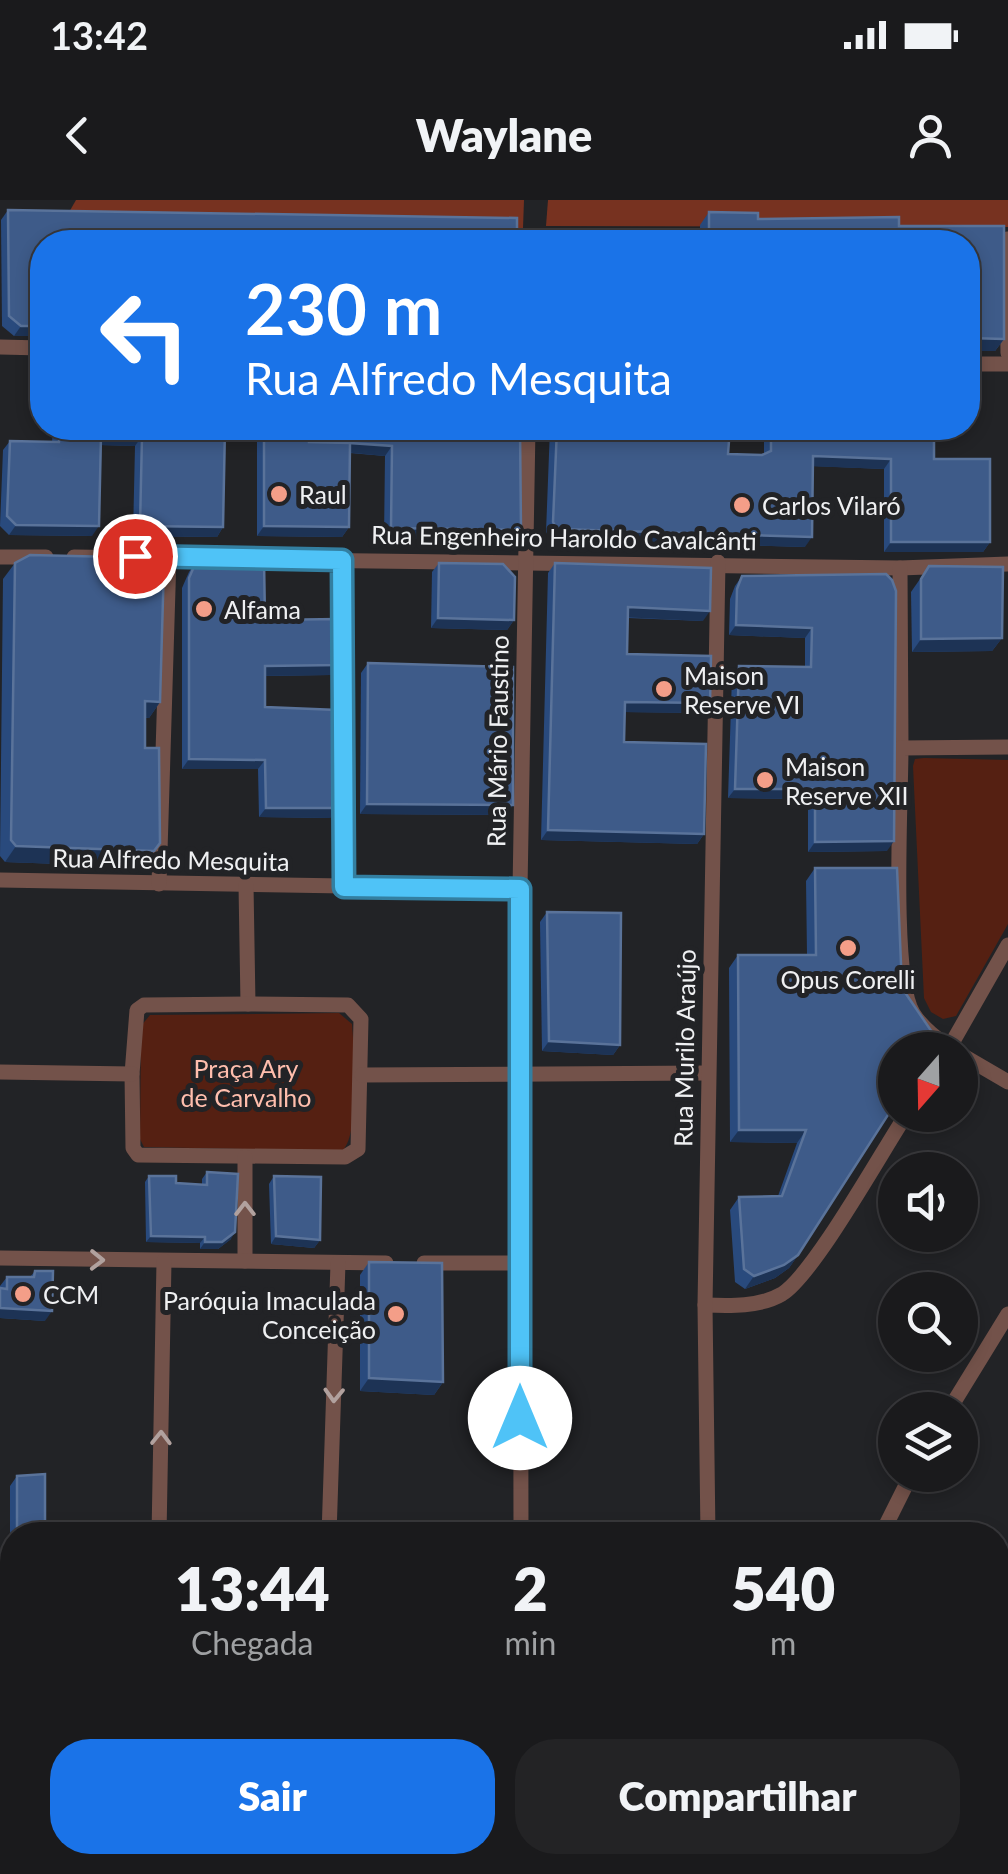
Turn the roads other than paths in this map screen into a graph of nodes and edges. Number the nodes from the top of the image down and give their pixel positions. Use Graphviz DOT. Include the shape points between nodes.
graph roads {
  1 [pos="1007,239"];
  2 [pos="0,347"];
  3 [pos="30,348"];
  4 [pos="1008,353"];
  5 [pos="980,364"];
  6 [pos="1008,364"];
  7 [pos="528,440"];
  8 [pos="169,556"];
  9 [pos="0,557"];
  10 [pos="342,560"];
  11 [pos="525,560"];
  12 [pos="718,562"];
  13 [pos="1008,564"];
  14 [pos="900,568"];
  15 [pos="1008,747"];
  16 [pos="902,748"];
  17 [pos="0,880"];
  18 [pos="159,884"];
  19 [pos="246,885"];
  20 [pos="344,887"];
  21 [pos="520,889"];
  22 [pos="1008,945"];
  23 [pos="248,1004"];
  24 [pos="931,1032"];
  25 [pos="962,1032"];
  26 [pos="978,1065"];
  27 [pos="519,1071"];
  28 [pos="0,1072"];
  29 [pos="708,1073"];
  30 [pos="132,1074"];
  31 [pos="362,1075"];
  32 [pos="1008,1082"];
  33 [pos="895,1132"];
  34 [pos="245,1157"];
  35 [pos="0,1258"];
  36 [pos="164,1260"];
  37 [pos="245,1261"];
  38 [pos="520,1262"];
  39 [pos="338,1263"];
  40 [pos="706,1305"];
  41 [pos="1008,1314"];
  42 [pos="960,1392"];
  43 [pos="902,1492"];
  44 [pos="159,1522"];
  45 [pos="330,1522"];
  46 [pos="521,1522"];
  47 [pos="708,1522"];
  48 [pos="888,1522"];
  1 -- 4 [label="street"];
  2 -- 3 [label="street"];
  5 -- 6 [label="street"];
  7 -- 11 [label="street, Rua Mário Faustino"];
  8 -- 9 [label="street, Rua Engenheiro Haroldo Cavalcânti"];
  8 -- 10 [label="street, Rua Engenheiro Haroldo Cavalcânti"];
  8 -- 18 [label="street"];
  10 -- 11 [label="street, Rua Engenheiro Haroldo Cavalcânti"];
  10 -- 20 [label="street"];
  11 -- 12 [label="street, Rua Engenheiro Haroldo Cavalcânti"];
  11 -- 21 [label="street, Rua Mário Faustino"];
  12 -- 14 [label="street, Rua Engenheiro Haroldo Cavalcânti"];
  12 -- 29 [label="street, Rua Murilo Araújo"];
  13 -- 14 [label="street, Rua Engenheiro Haroldo Cavalcânti"];
  14 -- 16 [label="street"];
  15 -- 16 [label="street"];
  16 -- 24 [label="street" via="905,994"];
  17 -- 18 [label="street, Rua Alfredo Mesquita"];
  18 -- 19 [label="street, Rua Alfredo Mesquita"];
  19 -- 20 [label="street, Rua Alfredo Mesquita"];
  19 -- 23 [label="street"];
  20 -- 21 [label="street, Rua Alfredo Mesquita"];
  21 -- 27 [label="street, Rua Mário Faustino"];
  22 -- 25 [label="street"];
  23 -- 30 [label="street" via="144,1005 133,1019"];
  23 -- 31 [label="street" via="357,1010"];
  26 -- 32 [label="street"];
  27 -- 29 [label="street"];
  27 -- 31 [label="street"];
  27 -- 38 [label="street, Rua Mário Faustino"];
  28 -- 30 [label="street"];
  29 -- 40 [label="street, Rua Murilo Araújo"];
  30 -- 34 [label="street" via="138,1154"];
  31 -- 34 [label="street" via="354,1154"];
  33 -- 40 [label="street" via="808,1266 781,1294 739,1306"];
  37 -- 34 [label="street, one-way"];
  35 -- 36 [label="street, one-way"];
  36 -- 37 [label="street"];
  44 -- 36 [label="street, one-way"];
  37 -- 39 [label="street"];
  38 -- 39 [label="street"];
  38 -- 46 [label="street, Rua Mário Faustino"];
  39 -- 45 [label="street, one-way"];
  40 -- 47 [label="street, Rua Murilo Araújo"];
  41 -- 42 [label="street"];
  43 -- 48 [label="street"];
}
